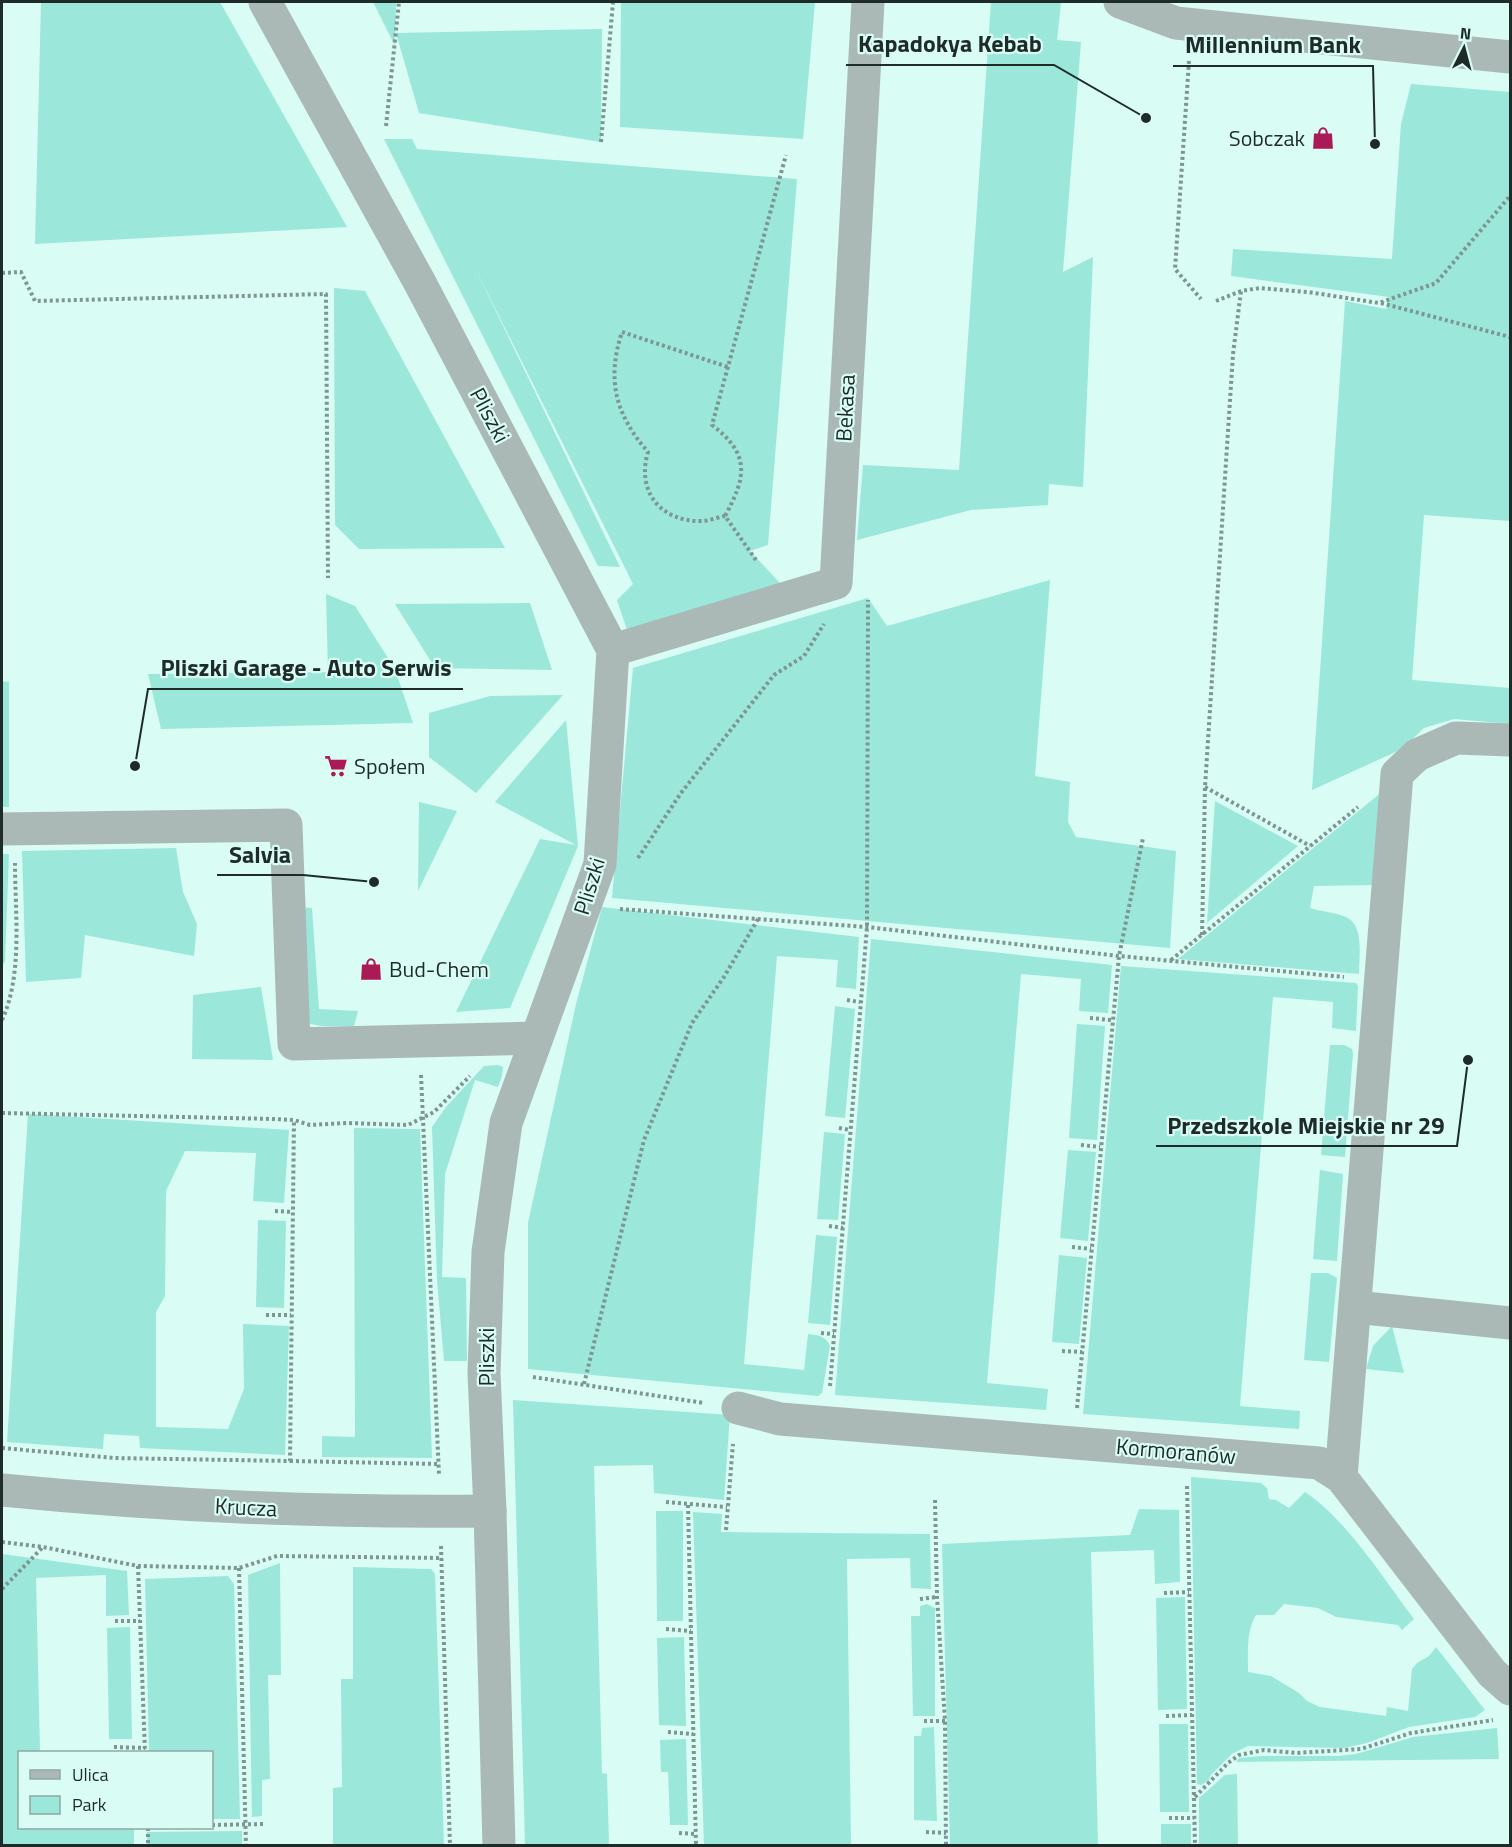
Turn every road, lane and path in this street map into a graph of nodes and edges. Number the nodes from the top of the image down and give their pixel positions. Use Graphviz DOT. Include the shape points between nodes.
graph roads {
  1 [pos="265,2"];
  2 [pos="399,2"];
  3 [pos="613,2"];
  4 [pos="868,2"];
  5 [pos="1120,2"];
  6 [pos="1189,51"];
  7 [pos="1510,57"];
  8 [pos="386,126"];
  9 [pos="601,142"];
  10 [pos="786,155"];
  11 [pos="1510,196"];
  12 [pos="2,273"];
  13 [pos="1241,291"];
  14 [pos="1201,299"];
  15 [pos="1216,301"];
  16 [pos="1379,303"];
  17 [pos="1510,337"];
  18 [pos="728,367"];
  19 [pos="725,516"];
  20 [pos="756,560"];
  21 [pos="328,578"];
  22 [pos="868,598"];
  23 [pos="828,618"];
  24 [pos="613,650"];
  25 [pos="1510,740"];
  26 [pos="1397,774"];
  27 [pos="1205,787"];
  28 [pos="9,829"];
  29 [pos="1143,838"];
  30 [pos="1310,846"];
  31 [pos="637,861"];
  32 [pos="613,908"];
  33 [pos="758,919"];
  34 [pos="867,927"];
  35 [pos="1202,934"];
  36 [pos="1119,956"];
  37 [pos="1170,961"];
  38 [pos="1346,977"];
  39 [pos="847,1000"];
  40 [pos="860,1002"];
  41 [pos="1090,1018"];
  42 [pos="2,1020"];
  43 [pos="1112,1020"];
  44 [pos="536,1038"];
  45 [pos="414,1040"];
  46 [pos="474,1071"];
  47 [pos="2,1113"];
  48 [pos="423,1118"];
  49 [pos="294,1120"];
  50 [pos="839,1128"];
  51 [pos="850,1131"];
  52 [pos="1081,1145"];
  53 [pos="1100,1147"];
  54 [pos="275,1211"];
  55 [pos="293,1212"];
  56 [pos="829,1226"];
  57 [pos="843,1228"];
  58 [pos="1072,1247"];
  59 [pos="1091,1249"];
  60 [pos="1355,1306"];
  61 [pos="267,1315"];
  62 [pos="291,1315"];
  63 [pos="1510,1323"];
  64 [pos="821,1333"];
  65 [pos="834,1334"];
  66 [pos="1062,1351"];
  67 [pos="1082,1352"];
  68 [pos="434,1372"];
  69 [pos="444,1373"];
  70 [pos="533,1377"];
  71 [pos="584,1384"];
  72 [pos="830,1391"];
  73 [pos="738,1408"];
  74 [pos="1077,1410"];
  75 [pos="2,1448"];
  76 [pos="290,1461"];
  77 [pos="438,1464"];
  78 [pos="1341,1477"];
  79 [pos="439,1481"];
  80 [pos="1187,1482"];
  81 [pos="2,1490"];
  82 [pos="935,1500"];
  83 [pos="666,1502"];
  84 [pos="688,1505"];
  85 [pos="727,1508"];
  86 [pos="490,1512"];
  87 [pos="726,1530"];
  88 [pos="2,1542"];
  89 [pos="441,1542"];
  90 [pos="43,1547"];
  91 [pos="442,1558"];
  92 [pos="138,1566"];
  93 [pos="239,1568"];
  94 [pos="2,1589"];
  95 [pos="1189,1592"];
  96 [pos="1164,1593"];
  97 [pos="937,1597"];
  98 [pos="920,1599"];
  99 [pos="115,1621"];
  100 [pos="140,1621"];
  101 [pos="666,1629"];
  102 [pos="691,1630"];
  103 [pos="1510,1689"];
  104 [pos="1192,1714"];
  105 [pos="1166,1716"];
  106 [pos="1494,1719"];
  107 [pos="924,1721"];
  108 [pos="945,1721"];
  109 [pos="668,1732"];
  110 [pos="693,1734"];
  111 [pos="114,1747"];
  112 [pos="145,1750"];
  113 [pos="1194,1797"];
  114 [pos="1169,1818"];
  115 [pos="1194,1818"];
  116 [pos="246,1824"];
  117 [pos="264,1824"];
  118 [pos="213,1825"];
  119 [pos="148,1829"];
  120 [pos="926,1832"];
  121 [pos="679,1833"];
  122 [pos="946,1833"];
  123 [pos="696,1834"];
  124 [pos="148,1845"];
  125 [pos="246,1845"];
  126 [pos="450,1845"];
  127 [pos="499,1845"];
  128 [pos="696,1845"];
  129 [pos="946,1845"];
  130 [pos="1195,1845"];
  1 -- 24 [label="street, Pliszki" via="420,283"];
  2 -- 8 [label="path"];
  3 -- 9 [label="path"];
  4 -- 24 [label="street, Bekasa" via="836,583"];
  5 -- 7 [label="street" via="1176,23"];
  6 -- 14 [label="path" via="1175,268"];
  10 -- 18 [label="path"];
  11 -- 16 [label="path" via="1436,284"];
  12 -- 21 [label="path" via="21,272 35,301 326,294"];
  13 -- 15 [label="path"];
  13 -- 16 [label="path" via="1260,288 1308,292"];
  13 -- 27 [label="path" via="1233,354"];
  16 -- 17 [label="path"];
  18 -- 19 [label="path" via="712,425 740,454 741,477"];
  18 -- 19 [label="path" via="622,332 614,376 623,418 648,452 644,483 654,502 676,518 702,521"];
  19 -- 20 [label="path"];
  22 -- 34 [label="path"];
  23 -- 31 [label="path" via="804,656 774,675 681,793"];
  24 -- 44 [label="street, Pliszki" via="600,864"];
  25 -- 26 [label="street" via="1455,738 1417,755"];
  26 -- 30 [label="path"];
  26 -- 60 [label="street"];
  27 -- 30 [label="path"];
  27 -- 35 [label="path"];
  28 -- 42 [label="path" via="15,967 9,1005"];
  28 -- 45 [label="street" via="286,825 294,1044"];
  29 -- 36 [label="path"];
  30 -- 35 [label="path"];
  32 -- 33 [label="path"];
  33 -- 34 [label="path"];
  33 -- 71 [label="path" via="692,1023 644,1140"];
  34 -- 36 [label="path"];
  34 -- 40 [label="path"];
  35 -- 37 [label="path"];
  36 -- 37 [label="path"];
  36 -- 43 [label="path"];
  37 -- 38 [label="path"];
  39 -- 40 [label="path"];
  40 -- 51 [label="path"];
  41 -- 43 [label="path"];
  43 -- 53 [label="path"];
  44 -- 45 [label="street"];
  44 -- 86 [label="street, Pliszki" via="506,1122 488,1252 484,1373"];
  45 -- 48 [label="path" via="420,1053"];
  46 -- 48 [label="path" via="434,1112"];
  47 -- 49 [label="path"];
  48 -- 49 [label="path" via="408,1125 310,1125"];
  48 -- 68 [label="path"];
  49 -- 55 [label="path"];
  50 -- 51 [label="path"];
  51 -- 57 [label="path"];
  52 -- 53 [label="path"];
  53 -- 59 [label="path"];
  54 -- 55 [label="path"];
  55 -- 62 [label="path"];
  56 -- 57 [label="path"];
  57 -- 65 [label="path"];
  58 -- 59 [label="path"];
  59 -- 67 [label="path"];
  60 -- 63 [label="street"];
  60 -- 78 [label="street"];
  61 -- 62 [label="path"];
  62 -- 76 [label="path"];
  64 -- 65 [label="path"];
  65 -- 72 [label="path"];
  66 -- 67 [label="path"];
  67 -- 74 [label="path"];
  68 -- 69 [label="path"];
  68 -- 77 [label="path"];
  70 -- 71 [label="path"];
  71 -- 73 [label="path"];
  73 -- 78 [label="street, Kormoranów" via="780,1419 1319,1463"];
  73 -- 85 [label="path"];
  75 -- 76 [label="path" via="114,1458"];
  76 -- 77 [label="path"];
  77 -- 79 [label="path"];
  78 -- 103 [label="street, Kormoranów" via="1492,1673"];
  80 -- 95 [label="path"];
  81 -- 86 [label="street, Krucza" via="311,1511"];
  82 -- 97 [label="path"];
  83 -- 84 [label="path"];
  84 -- 85 [label="path"];
  84 -- 102 [label="path"];
  85 -- 87 [label="path"];
  86 -- 127 [label="street, Pliszki"];
  88 -- 90 [label="path"];
  89 -- 91 [label="path"];
  90 -- 92 [label="path"];
  90 -- 94 [label="path"];
  91 -- 93 [label="path" via="277,1556"];
  91 -- 126 [label="path"];
  92 -- 93 [label="path"];
  92 -- 100 [label="path"];
  93 -- 116 [label="path"];
  95 -- 96 [label="path"];
  95 -- 104 [label="path"];
  97 -- 98 [label="path"];
  97 -- 108 [label="path"];
  99 -- 100 [label="path"];
  100 -- 112 [label="path"];
  101 -- 102 [label="path"];
  102 -- 110 [label="path"];
  104 -- 105 [label="path"];
  104 -- 113 [label="path"];
  106 -- 113 [label="path" via="1411,1733 1361,1749 1296,1753 1264,1750 1239,1755"];
  107 -- 108 [label="path"];
  108 -- 122 [label="path"];
  109 -- 110 [label="path"];
  110 -- 123 [label="path"];
  111 -- 112 [label="path"];
  113 -- 115 [label="path"];
  114 -- 115 [label="path"];
  115 -- 130 [label="path"];
  116 -- 117 [label="path"];
  116 -- 118 [label="path"];
  116 -- 125 [label="path"];
  119 -- 124 [label="path"];
  120 -- 122 [label="path"];
  121 -- 123 [label="path"];
  122 -- 129 [label="path"];
  123 -- 128 [label="path"];
}
